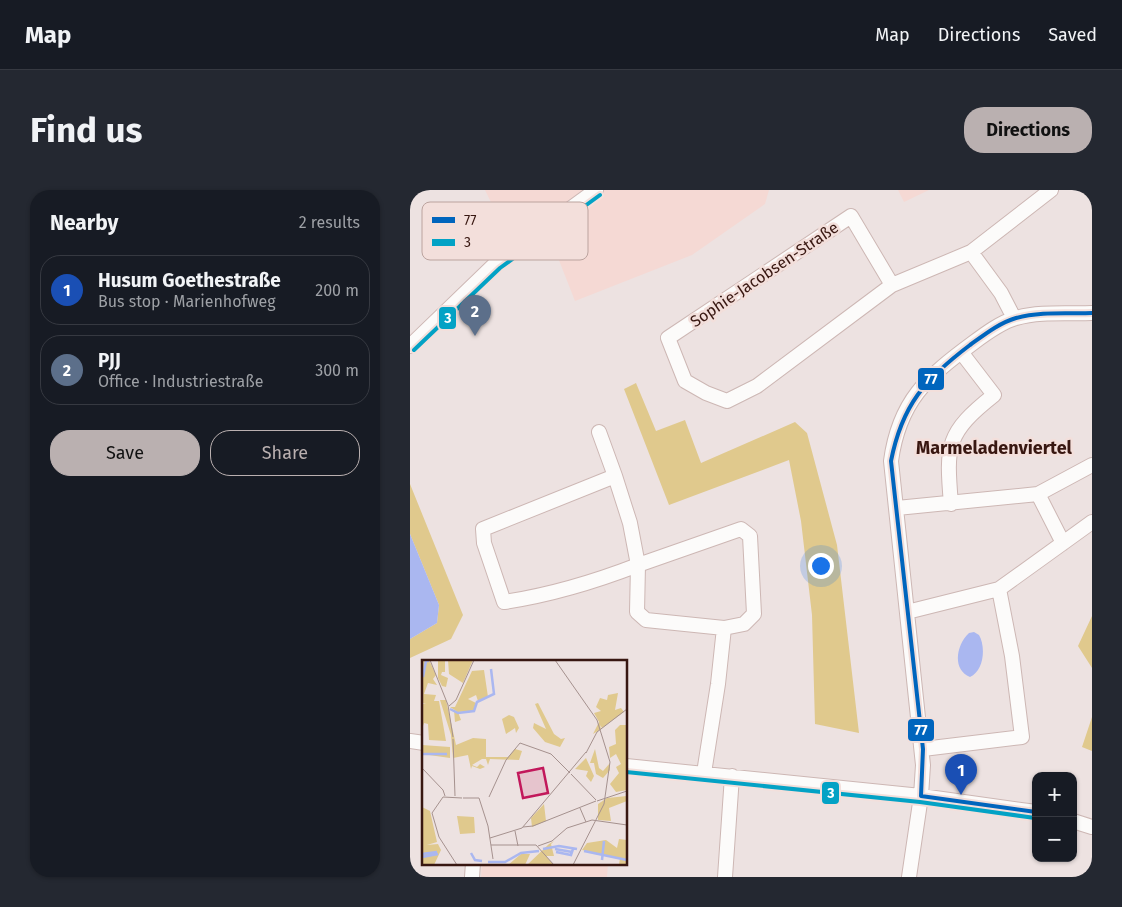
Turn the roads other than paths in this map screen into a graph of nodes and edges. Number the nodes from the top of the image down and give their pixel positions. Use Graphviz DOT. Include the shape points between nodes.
graph roads {
  1 [pos="596,190"];
  2 [pos="1050,190"];
  3 [pos="580,202"];
  4 [pos="971,252"];
  5 [pos="500,260"];
  6 [pos="892,285"];
  7 [pos="1092,313"];
  8 [pos="1014,318"];
  9 [pos="410,346"];
  10 [pos="961,352"];
  11 [pos="599,432"];
  12 [pos="1092,465"];
  13 [pos="615,476"];
  14 [pos="1038,494"];
  15 [pos="951,504"];
  16 [pos="897,508"];
  17 [pos="1092,522"];
  18 [pos="1062,543"];
  19 [pos="638,565"];
  20 [pos="999,590"];
  21 [pos="907,612"];
  22 [pos="724,628"];
  23 [pos="923,748"];
  24 [pos="628,766"];
  25 [pos="704,774"];
  26 [pos="732,776"];
  27 [pos="921,796"];
  28 [pos="1032,811"];
  29 [pos="1077,822"];
  30 [pos="1092,827"];
  31 [pos="473,864"];
  32 [pos="472,877"];
  33 [pos="724,877"];
  34 [pos="909,877"];
  1 -- 3 [label="street"];
  2 -- 4 [label="street"];
  4 -- 6 [label="street"];
  4 -- 8 [label="street" via="1001,293"];
  5 -- 9 [label="street"];
  6 -- 6 [label="street, Sophie-Jacobsen-Straße" via="851,216 668,338 684,381 727,401 757,386"];
  7 -- 8 [label="street" via="1033,314"];
  8 -- 10 [label="street"];
  10 -- 15 [label="street" via="994,395 956,430 948,467"];
  10 -- 16 [label="street" via="935,371 910,403 895,433 891,461"];
  11 -- 13 [label="street"];
  12 -- 14 [label="street"];
  13 -- 19 [label="street" via="630,523"];
  13 -- 19 [label="street" via="483,529 484,543 504,602 546,596"];
  14 -- 15 [label="street"];
  14 -- 18 [label="street"];
  15 -- 16 [label="street"];
  16 -- 21 [label="street"];
  17 -- 18 [label="street"];
  18 -- 20 [label="street"];
  19 -- 22 [label="street" via="637,612 646,620"];
  19 -- 22 [label="street" via="741,529 750,536 754,614 744,624"];
  20 -- 21 [label="street"];
  20 -- 23 [label="street" via="1012,656 1022,737"];
  21 -- 23 [label="street"];
  22 -- 25 [label="street"];
  23 -- 27 [label="street"];
  24 -- 25 [label="street"];
  25 -- 26 [label="street"];
  26 -- 27 [label="street"];
  26 -- 33 [label="street"];
  27 -- 28 [label="street"];
  27 -- 34 [label="street"];
  29 -- 30 [label="street"];
  31 -- 32 [label="street"];
}
